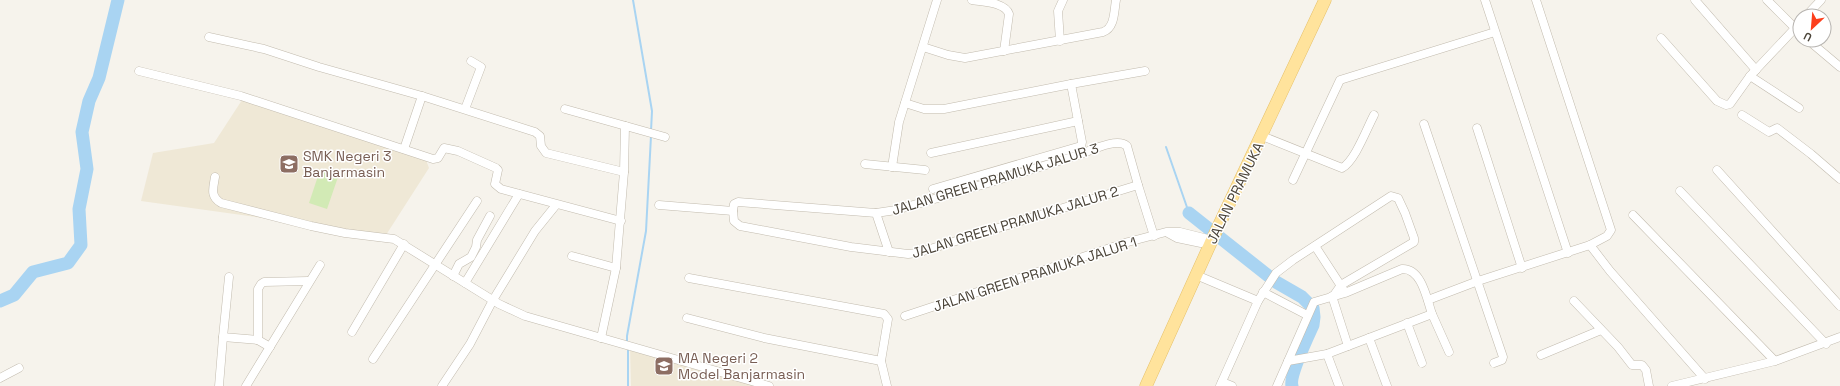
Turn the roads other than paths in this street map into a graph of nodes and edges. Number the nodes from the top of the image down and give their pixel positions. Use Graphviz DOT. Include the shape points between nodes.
graph roads {
  1 [pos="937,0"];
  2 [pos="972,0"];
  3 [pos="1063,0"];
  4 [pos="1116,0"];
  5 [pos="1325,0"];
  6 [pos="1485,0"];
  7 [pos="1536,0"];
  8 [pos="1695,0"];
  9 [pos="1767,0"];
  10 [pos="1821,0"];
  11 [pos="1814,8"];
  12 [pos="1792,23"];
  13 [pos="1495,32"];
  14 [pos="1792,34"];
  15 [pos="209,37"];
  16 [pos="1661,38"];
  17 [pos="1060,41"];
  18 [pos="923,47"];
  19 [pos="1817,48"];
  20 [pos="1004,51"];
  21 [pos="471,61"];
  22 [pos="1840,67"];
  23 [pos="1756,70"];
  24 [pos="139,71"];
  25 [pos="1145,71"];
  26 [pos="1750,76"];
  27 [pos="1071,84"];
  28 [pos="422,96"];
  29 [pos="905,103"];
  30 [pos="1799,108"];
  31 [pos="465,109"];
  32 [pos="565,109"];
  33 [pos="1374,114"];
  34 [pos="1742,115"];
  35 [pos="1078,121"];
  36 [pos="1424,124"];
  37 [pos="625,126"];
  38 [pos="1477,128"];
  39 [pos="665,136"];
  40 [pos="1262,136"];
  41 [pos="404,149"];
  42 [pos="931,153"];
  43 [pos="1306,153"];
  44 [pos="865,164"];
  45 [pos="892,167"];
  46 [pos="924,170"];
  47 [pos="1716,170"];
  48 [pos="624,172"];
  49 [pos="215,177"];
  50 [pos="1840,179"];
  51 [pos="1293,180"];
  52 [pos="1138,185"];
  53 [pos="933,190"];
  54 [pos="1680,191"];
  55 [pos="519,194"];
  56 [pos="477,201"];
  57 [pos="556,205"];
  58 [pos="659,205"];
  59 [pos="733,211"];
  60 [pos="876,213"];
  61 [pos="1633,215"];
  62 [pos="490,216"];
  63 [pos="620,221"];
  64 [pos="1154,236"];
  65 [pos="1213,238"];
  66 [pos="404,244"];
  67 [pos="1590,245"];
  68 [pos="1315,246"];
  69 [pos="889,252"];
  70 [pos="1568,253"];
  71 [pos="572,256"];
  72 [pos="434,264"];
  73 [pos="320,265"];
  74 [pos="616,268"];
  75 [pos="1522,268"];
  76 [pos="1196,275"];
  77 [pos="453,276"];
  78 [pos="228,277"];
  79 [pos="689,278"];
  80 [pos="308,281"];
  81 [pos="1478,281"];
  82 [pos="465,283"];
  83 [pos="1265,288"];
  84 [pos="1343,289"];
  85 [pos="1333,296"];
  86 [pos="493,300"];
  87 [pos="1428,300"];
  88 [pos="1258,301"];
  89 [pos="1574,301"];
  90 [pos="1840,306"];
  91 [pos="1310,309"];
  92 [pos="1432,314"];
  93 [pos="905,316"];
  94 [pos="687,318"];
  95 [pos="1407,323"];
  96 [pos="1602,330"];
  97 [pos="352,332"];
  98 [pos="223,337"];
  99 [pos="1840,337"];
  100 [pos="601,338"];
  101 [pos="1369,338"];
  102 [pos="258,340"];
  103 [pos="1826,344"];
  104 [pos="1348,346"];
  105 [pos="270,347"];
  106 [pos="1449,352"];
  107 [pos="1327,354"];
  108 [pos="1541,355"];
  109 [pos="373,359"];
  110 [pos="1295,360"];
  111 [pos="881,361"];
  112 [pos="1775,361"];
  113 [pos="1422,363"];
  114 [pos="1494,363"];
  115 [pos="19,368"];
  116 [pos="0,378"];
  117 [pos="1704,379"];
  118 [pos="1221,384"];
  119 [pos="219,386"];
  120 [pos="246,386"];
  121 [pos="442,386"];
  122 [pos="768,386"];
  123 [pos="887,386"];
  124 [pos="1146,386"];
  125 [pos="1232,386"];
  126 [pos="1276,386"];
  127 [pos="1339,386"];
  128 [pos="1387,386"];
  129 [pos="1649,386"];
  130 [pos="1672,386"];
  1 -- 18 [label="street"];
  2 -- 20 [label="street" via="1002,6 1008,10"];
  3 -- 17 [label="street" via="1058,11"];
  4 -- 17 [label="street" via="1112,24 1108,31"];
  5 -- 40 [label="main road, JALAN PRAMUKA"];
  6 -- 13 [label="street"];
  7 -- 67 [label="street" via="1610,227 1607,236"];
  8 -- 23 [label="street"];
  9 -- 12 [label="street"];
  10 -- 11 [label="street"];
  13 -- 43 [label="street" via="1340,80"];
  13 -- 70 [label="street"];
  14 -- 23 [label="street"];
  15 -- 28 [label="street" via="243,44"];
  16 -- 26 [label="street" via="1722,104 1730,104"];
  17 -- 20 [label="street"];
  18 -- 20 [label="street" via="965,58"];
  18 -- 29 [label="street"];
  19 -- 22 [label="street"];
  21 -- 31 [label="street" via="481,67"];
  23 -- 26 [label="street"];
  24 -- 41 [label="street" via="241,96"];
  25 -- 27 [label="street"];
  26 -- 30 [label="street"];
  27 -- 29 [label="street" via="944,109 924,109"];
  27 -- 35 [label="street"];
  28 -- 31 [label="street"];
  28 -- 41 [label="street"];
  29 -- 45 [label="street" via="896,135"];
  31 -- 48 [label="street" via="535,132 540,136 543,150 552,155"];
  32 -- 37 [label="street"];
  33 -- 43 [label="street" via="1355,153 1344,167 1339,168"];
  34 -- 50 [label="street" via="1769,132 1777,128"];
  35 -- 42 [label="street"];
  35 -- 53 [label="street" via="1082,142 1079,147"];
  36 -- 81 [label="street"];
  37 -- 39 [label="street"];
  37 -- 48 [label="street"];
  38 -- 75 [label="street"];
  40 -- 43 [label="street"];
  40 -- 65 [label="main road, JALAN PRAMUKA"];
  41 -- 55 [label="street" via="436,159 444,148 458,151 496,168 496,186"];
  43 -- 51 [label="street"];
  44 -- 45 [label="street"];
  45 -- 46 [label="street"];
  47 -- 90 [label="street"];
  48 -- 63 [label="street"];
  49 -- 66 [label="street" via="212,194 221,204 345,233 389,238"];
  52 -- 60 [label="street, JALAN GREEN PRAMUKA JALUR 3" via="1127,146 1116,142 917,204"];
  52 -- 64 [label="street, JALAN GREEN PRAMUKA JALUR 2"];
  52 -- 69 [label="street, JALAN GREEN PRAMUKA JALUR 2" via="917,253"];
  54 -- 103 [label="street"];
  55 -- 57 [label="street"];
  55 -- 82 [label="street"];
  56 -- 72 [label="street"];
  57 -- 63 [label="street"];
  57 -- 86 [label="street" via="535,231"];
  58 -- 59 [label="street"];
  59 -- 60 [label="street, JALAN GREEN PRAMUKA JALUR 3" via="734,204 738,202"];
  59 -- 69 [label="street, JALAN GREEN PRAMUKA JALUR 2" via="734,221 740,226"];
  60 -- 69 [label="street"];
  61 -- 112 [label="street"];
  62 -- 77 [label="street" via="471,257 459,264"];
  63 -- 74 [label="street"];
  64 -- 65 [label="street, JALAN GREEN PRAMUKA JALUR 1" via="1166,232 1180,232"];
  64 -- 93 [label="street, JALAN GREEN PRAMUKA JALUR 1"];
  65 -- 76 [label="main road, JALAN PRAMUKA"];
  66 -- 72 [label="street"];
  66 -- 97 [label="street"];
  67 -- 70 [label="street"];
  67 -- 117 [label="street"];
  68 -- 83 [label="street" via="1276,273"];
  68 -- 84 [label="street"];
  68 -- 84 [label="street" via="1391,196 1400,201 1414,242"];
  70 -- 75 [label="street"];
  71 -- 74 [label="street"];
  72 -- 77 [label="street"];
  72 -- 109 [label="street"];
  73 -- 80 [label="street"];
  74 -- 100 [label="street"];
  75 -- 81 [label="street"];
  76 -- 88 [label="street"];
  76 -- 124 [label="main road, JALAN PRAMUKA"];
  77 -- 82 [label="street"];
  78 -- 98 [label="street"];
  79 -- 111 [label="street" via="884,314 888,319"];
  80 -- 102 [label="street" via="260,284"];
  80 -- 105 [label="street"];
  81 -- 87 [label="street"];
  81 -- 114 [label="street" via="1503,357"];
  82 -- 86 [label="street"];
  83 -- 88 [label="street"];
  83 -- 91 [label="street"];
  84 -- 85 [label="street"];
  84 -- 87 [label="street" via="1406,269 1416,274"];
  85 -- 91 [label="street" via="1319,300"];
  85 -- 104 [label="street"];
  86 -- 100 [label="street" via="525,316"];
  86 -- 121 [label="street" via="470,344"];
  87 -- 92 [label="street"];
  88 -- 118 [label="street"];
  89 -- 96 [label="street"];
  91 -- 110 [label="street"];
  92 -- 95 [label="street"];
  92 -- 106 [label="street"];
  94 -- 111 [label="street" via="764,338"];
  95 -- 101 [label="street"];
  95 -- 113 [label="street"];
  96 -- 108 [label="street"];
  96 -- 129 [label="street" via="1632,365 1642,365 1646,370"];
  98 -- 102 [label="street"];
  98 -- 119 [label="street"];
  99 -- 103 [label="street"];
  100 -- 122 [label="street"];
  101 -- 104 [label="street"];
  101 -- 128 [label="street"];
  102 -- 105 [label="street"];
  103 -- 112 [label="street"];
  104 -- 107 [label="street"];
  105 -- 120 [label="street"];
  107 -- 110 [label="street"];
  107 -- 127 [label="street"];
  110 -- 126 [label="street"];
  111 -- 123 [label="street"];
  112 -- 117 [label="street"];
  115 -- 116 [label="street"];
  117 -- 130 [label="street"];
  118 -- 125 [label="street"];
}
